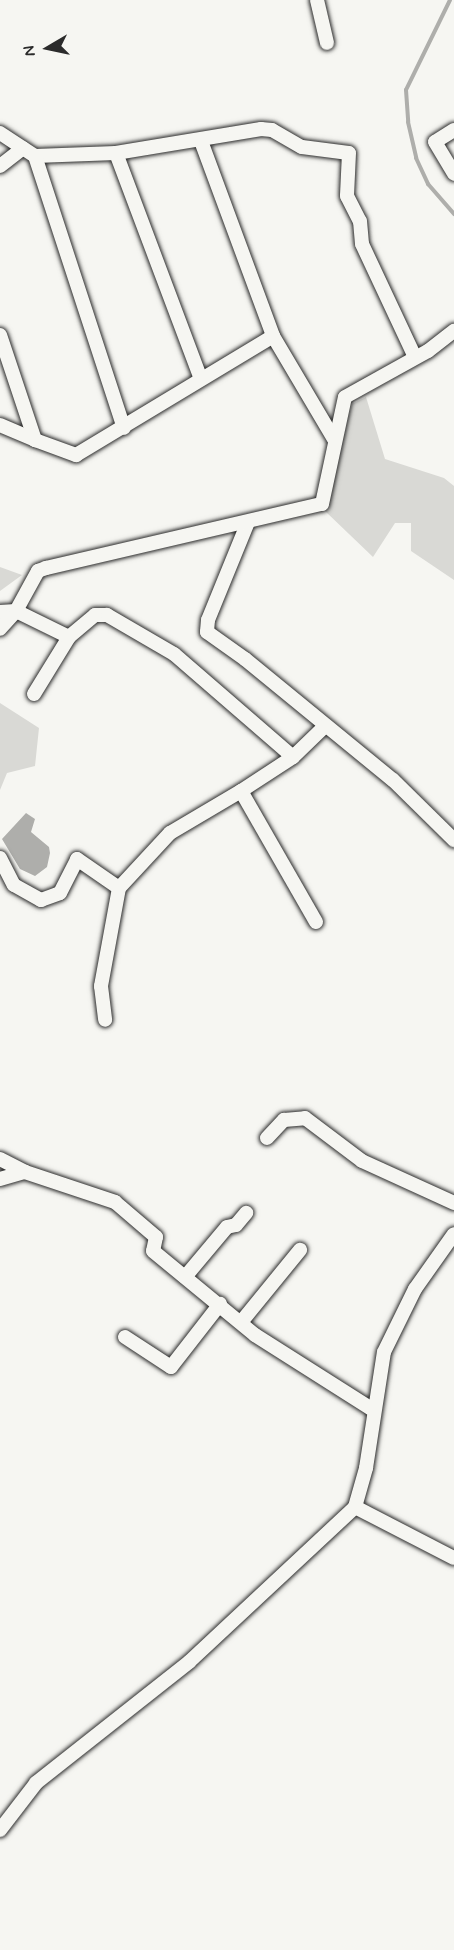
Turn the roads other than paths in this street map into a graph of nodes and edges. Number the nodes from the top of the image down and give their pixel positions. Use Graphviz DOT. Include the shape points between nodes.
graph roads {
  1 [pos="317,0"];
  2 [pos="327,43"];
  3 [pos="454,130"];
  4 [pos="0,132"];
  5 [pos="201,141"];
  6 [pos="29,152"];
  7 [pos="116,153"];
  8 [pos="0,166"];
  9 [pos="454,174"];
  10 [pos="454,331"];
  11 [pos="0,335"];
  12 [pos="273,336"];
  13 [pos="414,357"];
  14 [pos="201,379"];
  15 [pos="0,425"];
  16 [pos="124,428"];
  17 [pos="35,440"];
  18 [pos="335,441"];
  19 [pos="248,522"];
  20 [pos="16,611"];
  21 [pos="0,612"];
  22 [pos="0,629"];
  23 [pos="69,637"];
  24 [pos="34,694"];
  25 [pos="325,726"];
  26 [pos="293,757"];
  27 [pos="241,791"];
  28 [pos="454,840"];
  29 [pos="0,858"];
  30 [pos="119,888"];
  31 [pos="316,922"];
  32 [pos="105,1020"];
  33 [pos="267,1138"];
  34 [pos="0,1159"];
  35 [pos="25,1172"];
  36 [pos="0,1179"];
  37 [pos="454,1203"];
  38 [pos="246,1213"];
  39 [pos="454,1234"];
  40 [pos="300,1250"];
  41 [pos="186,1277"];
  42 [pos="220,1304"];
  43 [pos="242,1321"];
  44 [pos="125,1337"];
  45 [pos="373,1410"];
  46 [pos="355,1507"];
  47 [pos="454,1558"];
  48 [pos="0,1830"];
  1 -- 2 [label="street"];
  3 -- 9 [label="street" via="435,142"];
  4 -- 6 [label="street"];
  5 -- 7 [label="street"];
  5 -- 12 [label="street"];
  5 -- 13 [label="street" via="261,129 272,130 302,147 349,153 347,196 360,221 362,244"];
  6 -- 7 [label="street"];
  6 -- 8 [label="street"];
  6 -- 16 [label="street"];
  7 -- 14 [label="street"];
  10 -- 13 [label="street"];
  11 -- 17 [label="street"];
  12 -- 14 [label="street"];
  12 -- 18 [label="street"];
  13 -- 18 [label="street" via="345,397"];
  14 -- 16 [label="street"];
  15 -- 17 [label="street"];
  16 -- 17 [label="street" via="76,456"];
  18 -- 19 [label="street" via="322,504"];
  19 -- 20 [label="street" via="38,571"];
  19 -- 25 [label="street" via="208,620 207,632 245,658"];
  20 -- 21 [label="street"];
  20 -- 22 [label="street"];
  20 -- 23 [label="street"];
  23 -- 24 [label="street"];
  23 -- 26 [label="street" via="100,614 132,628 174,654"];
  25 -- 26 [label="street"];
  25 -- 28 [label="street" via="393,780"];
  26 -- 27 [label="street"];
  27 -- 30 [label="street" via="170,833"];
  27 -- 31 [label="street"];
  29 -- 30 [label="street" via="14,885 41,900 60,893 77,859"];
  30 -- 32 [label="street" via="102,977"];
  33 -- 37 [label="street" via="284,1120 305,1118 363,1161"];
  34 -- 35 [label="street"];
  35 -- 36 [label="street"];
  35 -- 41 [label="street" via="115,1202 156,1237 153,1251"];
  38 -- 41 [label="street" via="236,1226 227,1227"];
  39 -- 45 [label="street" via="415,1289 384,1352"];
  40 -- 43 [label="street"];
  41 -- 42 [label="street"];
  42 -- 43 [label="street"];
  42 -- 44 [label="street" via="171,1367"];
  43 -- 45 [label="street" via="255,1335"];
  45 -- 46 [label="street" via="366,1468"];
  46 -- 47 [label="street"];
  46 -- 48 [label="street" via="189,1662 36,1783"];
}
